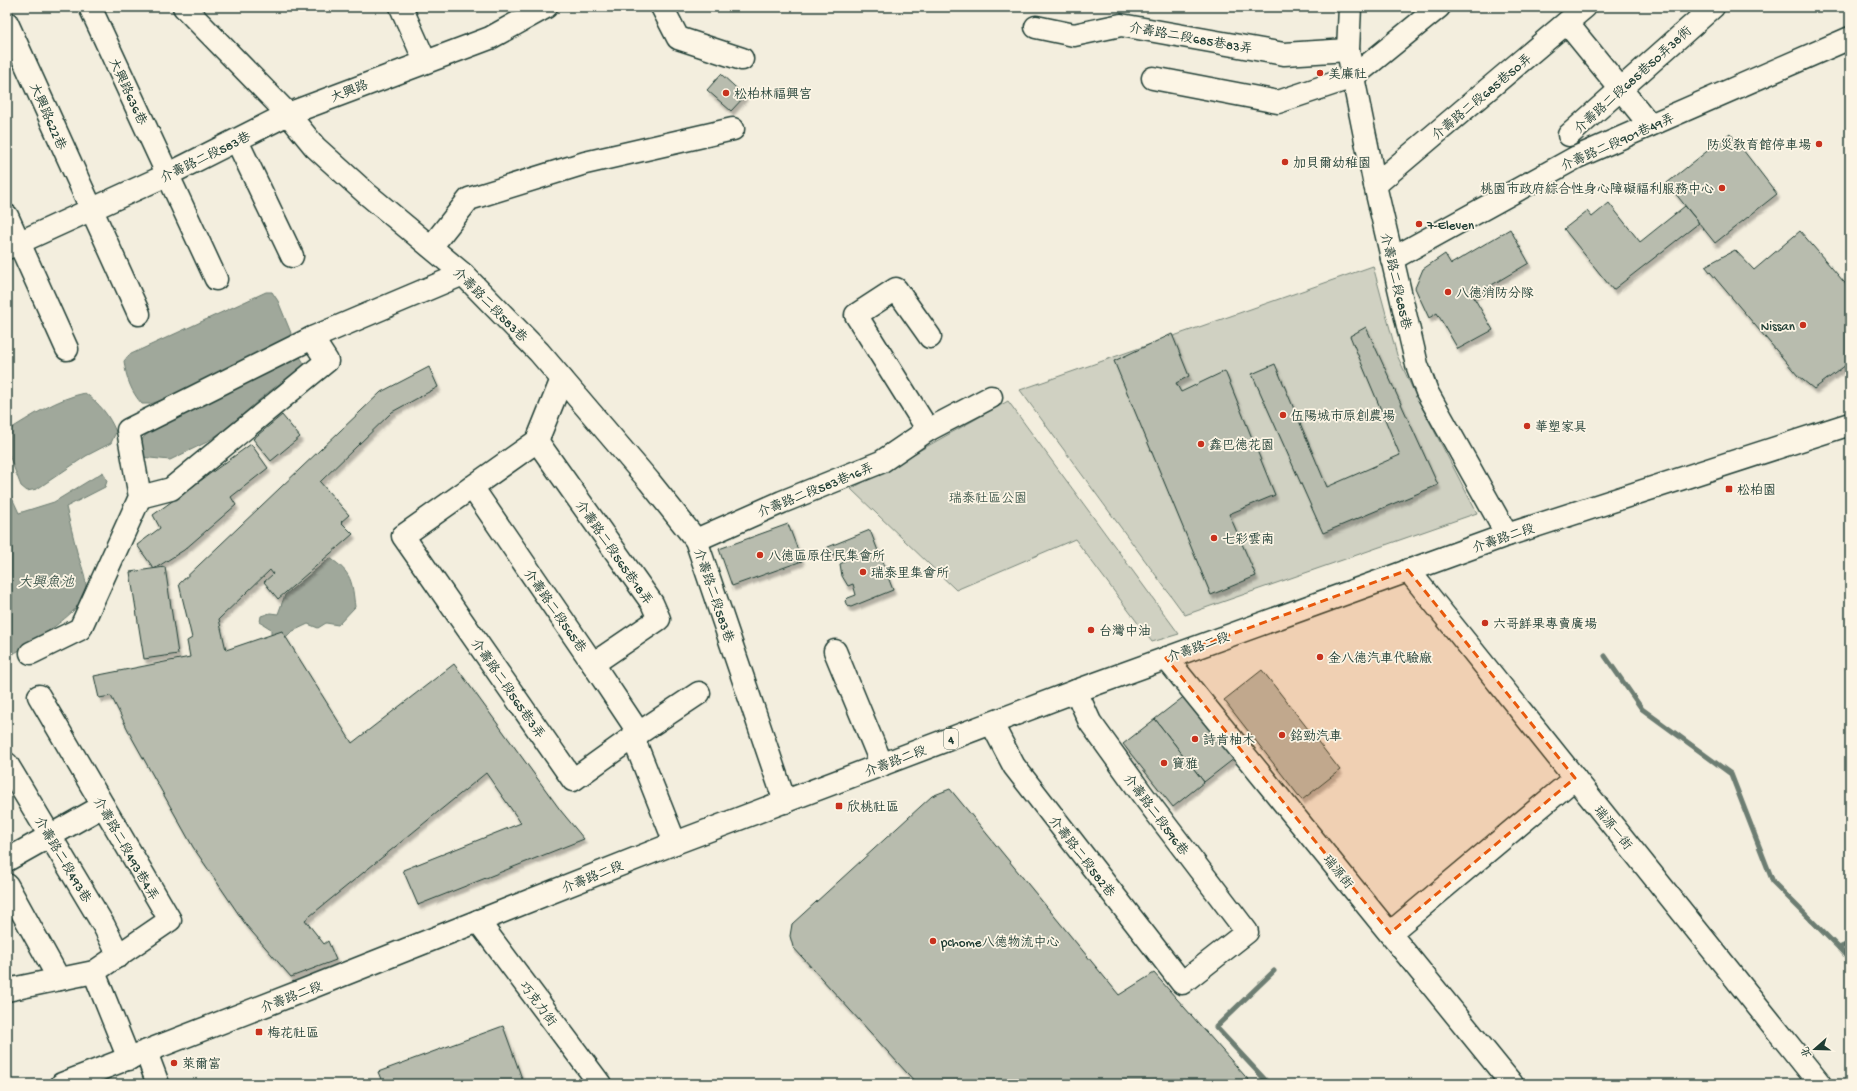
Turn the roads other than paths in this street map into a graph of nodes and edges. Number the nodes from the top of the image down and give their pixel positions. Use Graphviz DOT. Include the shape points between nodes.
graph roads {
  1 [pos="90,7"];
  2 [pos="184,7"];
  3 [pos="401,7"];
  4 [pos="546,7"];
  5 [pos="662,7"];
  6 [pos="1350,7"];
  7 [pos="1440,7"];
  8 [pos="1586,7"];
  9 [pos="1713,7"];
  10 [pos="7,23"];
  11 [pos="1567,23"];
  12 [pos="1036,27"];
  13 [pos="1850,38"];
  14 [pos="1348,50"];
  15 [pos="742,59"];
  16 [pos="425,61"];
  17 [pos="1353,77"];
  18 [pos="1153,78"];
  19 [pos="1622,89"];
  20 [pos="288,114"];
  21 [pos="1650,125"];
  22 [pos="733,129"];
  23 [pos="1569,135"];
  24 [pos="237,141"];
  25 [pos="167,175"];
  26 [pos="1375,185"];
  27 [pos="92,209"];
  28 [pos="7,216"];
  29 [pos="13,245"];
  30 [pos="430,247"];
  31 [pos="292,256"];
  32 [pos="1392,259"];
  33 [pos="463,274"];
  34 [pos="216,279"];
  35 [pos="139,314"];
  36 [pos="930,337"];
  37 [pos="312,338"];
  38 [pos="67,349"];
  39 [pos="562,379"];
  40 [pos="991,397"];
  41 [pos="1850,424"];
  42 [pos="928,430"];
  43 [pos="537,441"];
  44 [pos="472,487"];
  45 [pos="140,497"];
  46 [pos="1507,535"];
  47 [pos="696,540"];
  48 [pos="1408,570"];
  49 [pos="835,651"];
  50 [pos="32,653"];
  51 [pos="1166,658"];
  52 [pos="593,664"];
  53 [pos="1076,691"];
  54 [pos="699,693"];
  55 [pos="39,696"];
  56 [pos="992,724"];
  57 [pos="636,735"];
  58 [pos="7,764"];
  59 [pos="882,765"];
  60 [pos="1575,778"];
  61 [pos="785,802"];
  62 [pos="103,806"];
  63 [pos="50,835"];
  64 [pos="675,843"];
  65 [pos="7,860"];
  66 [pos="7,885"];
  67 [pos="478,921"];
  68 [pos="1390,933"];
  69 [pos="119,956"];
  70 [pos="94,972"];
  71 [pos="59,979"];
  72 [pos="1182,983"];
  73 [pos="7,990"];
  74 [pos="138,1056"];
  75 [pos="62,1084"];
  76 [pos="158,1084"];
  77 [pos="600,1084"];
  78 [pos="1512,1084"];
  79 [pos="1820,1084"];
  1 -- 25 [label="street, 大興路636巷"];
  2 -- 20 [label="street"];
  3 -- 16 [label="street"];
  4 -- 16 [label="street, 大興路" via="490,38"];
  5 -- 15 [label="street" via="678,38"];
  6 -- 14 [label="street, 介壽路二段685巷"];
  7 -- 17 [label="street"];
  8 -- 11 [label="street, 介壽路二段685巷50弄"];
  9 -- 19 [label="street, 介壽路二段685巷50弄38衖"];
  10 -- 27 [label="street, 大興路622巷"];
  11 -- 19 [label="street"];
  11 -- 26 [label="street, 介壽路二段685巷50弄"];
  12 -- 14 [label="street, 介壽路二段685巷83弄" via="1074,35 1121,25 1284,54"];
  13 -- 21 [label="street, 介壽路二段901巷49弄"];
  14 -- 17 [label="street, 介壽路二段685巷"];
  16 -- 20 [label="street, 大興路"];
  17 -- 18 [label="street" via="1278,102"];
  17 -- 26 [label="street, 介壽路二段685巷"];
  19 -- 21 [label="street"];
  19 -- 23 [label="street, 介壽路二段685巷50弄38衖"];
  20 -- 24 [label="street, 介壽路二段583巷"];
  20 -- 30 [label="street, 介壽路二段583巷" via="315,147"];
  21 -- 32 [label="street, 介壽路二段901巷49弄" via="1577,157"];
  22 -- 30 [label="street" via="585,163 469,199"];
  24 -- 25 [label="street, 介壽路二段583巷"];
  24 -- 31 [label="street"];
  25 -- 27 [label="street, 介壽路二段583巷"];
  25 -- 34 [label="street, 大興路636巷"];
  26 -- 32 [label="street, 介壽路二段685巷"];
  27 -- 29 [label="street, 介壽路二段583巷"];
  27 -- 35 [label="street, 大興路622巷"];
  28 -- 29 [label="street"];
  29 -- 38 [label="street"];
  30 -- 33 [label="street, 介壽路二段583巷"];
  32 -- 46 [label="street, 介壽路二段685巷" via="1417,365 1427,392"];
  33 -- 37 [label="street"];
  33 -- 39 [label="street, 介壽路二段583巷"];
  36 -- 42 [label="street" via="896,289 856,315"];
  37 -- 45 [label="street" via="327,361 171,489"];
  37 -- 45 [label="street" via="128,430"];
  39 -- 43 [label="street"];
  39 -- 47 [label="street, 介壽路二段583巷"];
  40 -- 42 [label="street, 介壽路二段583巷16弄"];
  41 -- 46 [label="street, 介壽路二段 / 4"];
  42 -- 47 [label="street, 介壽路二段583巷16弄" via="881,462"];
  43 -- 44 [label="street"];
  43 -- 52 [label="street, 介壽路二段565巷18弄" via="652,603 659,620"];
  44 -- 52 [label="street, 介壽路二段565巷"];
  44 -- 57 [label="street, 介壽路二段565巷3弄" via="403,536 573,780"];
  45 -- 50 [label="street" via="80,629"];
  46 -- 48 [label="street, 介壽路二段 / 4"];
  47 -- 61 [label="street, 介壽路二段583巷"];
  48 -- 51 [label="street, 介壽路二段 / 4"];
  48 -- 60 [label="street, 瑞源一街"];
  49 -- 59 [label="street"];
  51 -- 53 [label="street, 介壽路二段 / 4"];
  51 -- 68 [label="street, 瑞源街"];
  52 -- 57 [label="street, 介壽路二段565巷"];
  53 -- 56 [label="street, 介壽路二段 / 4"];
  53 -- 72 [label="street, 介壽路二段596巷" via="1090,722 1247,932"];
  54 -- 57 [label="street"];
  55 -- 62 [label="street, 介壽路二段493巷4弄"];
  56 -- 59 [label="street, 介壽路二段 / 4"];
  56 -- 72 [label="street, 介壽路二段582巷" via="1014,766"];
  57 -- 64 [label="street, 介壽路二段565巷"];
  58 -- 63 [label="street, 介壽路二段493巷"];
  59 -- 61 [label="street, 介壽路二段 / 4"];
  60 -- 68 [label="street"];
  60 -- 79 [label="street, 瑞源一街"];
  61 -- 64 [label="street, 介壽路二段 / 4"];
  62 -- 63 [label="street"];
  62 -- 69 [label="street, 介壽路二段493巷4弄" via="170,920"];
  63 -- 65 [label="street"];
  63 -- 69 [label="street, 介壽路二段493巷"];
  64 -- 67 [label="street, 介壽路二段 / 4"];
  66 -- 71 [label="street"];
  67 -- 74 [label="street, 介壽路二段 / 4"];
  67 -- 77 [label="street, 巧克力街"];
  68 -- 78 [label="street, 瑞源街"];
  69 -- 70 [label="street, 介壽路二段493巷4弄"];
  70 -- 71 [label="street"];
  70 -- 74 [label="street"];
  71 -- 73 [label="street"];
  74 -- 75 [label="street, 介壽路二段 / 4"];
  74 -- 76 [label="street"];
}
